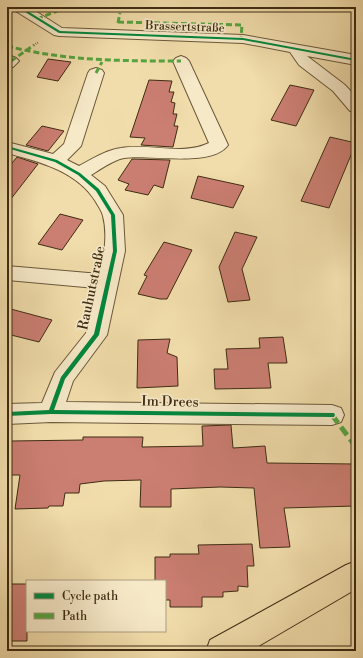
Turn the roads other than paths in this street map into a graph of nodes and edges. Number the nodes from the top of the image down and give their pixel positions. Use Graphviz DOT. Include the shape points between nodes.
graph roads {
  1 [pos="19,7"];
  2 [pos="295,48"];
  3 [pos="356,60"];
  4 [pos="181,61"];
  5 [pos="96,73"];
  6 [pos="356,107"];
  7 [pos="7,147"];
  8 [pos="56,161"];
  9 [pos="79,174"];
  10 [pos="7,273"];
  11 [pos="109,282"];
  12 [pos="51,412"];
  13 [pos="7,414"];
  14 [pos="332,415"];
  15 [pos="356,574"];
  16 [pos="221,651"];
  1 -- 2 [label="street, Brassertstraße" via="58,32 243,39"];
  2 -- 3 [label="street, Brassertstraße"];
  2 -- 6 [label="street" via="304,62 339,88"];
  4 -- 9 [label="street" via="211,122 219,145 211,150 188,153 119,153"];
  5 -- 8 [label="street" via="72,146"];
  7 -- 8 [label="street, Rauhutstraße"];
  8 -- 9 [label="street, Rauhutstraße"];
  9 -- 11 [label="street, Rauhutstraße" via="98,190 113,215 115,251"];
  10 -- 11 [label="street"];
  11 -- 12 [label="street, Rauhutstraße" via="96,336 63,378"];
  12 -- 13 [label="street, Im Drees"];
  12 -- 14 [label="street, Im Drees"];
  15 -- 16 [label="main road"];
}
